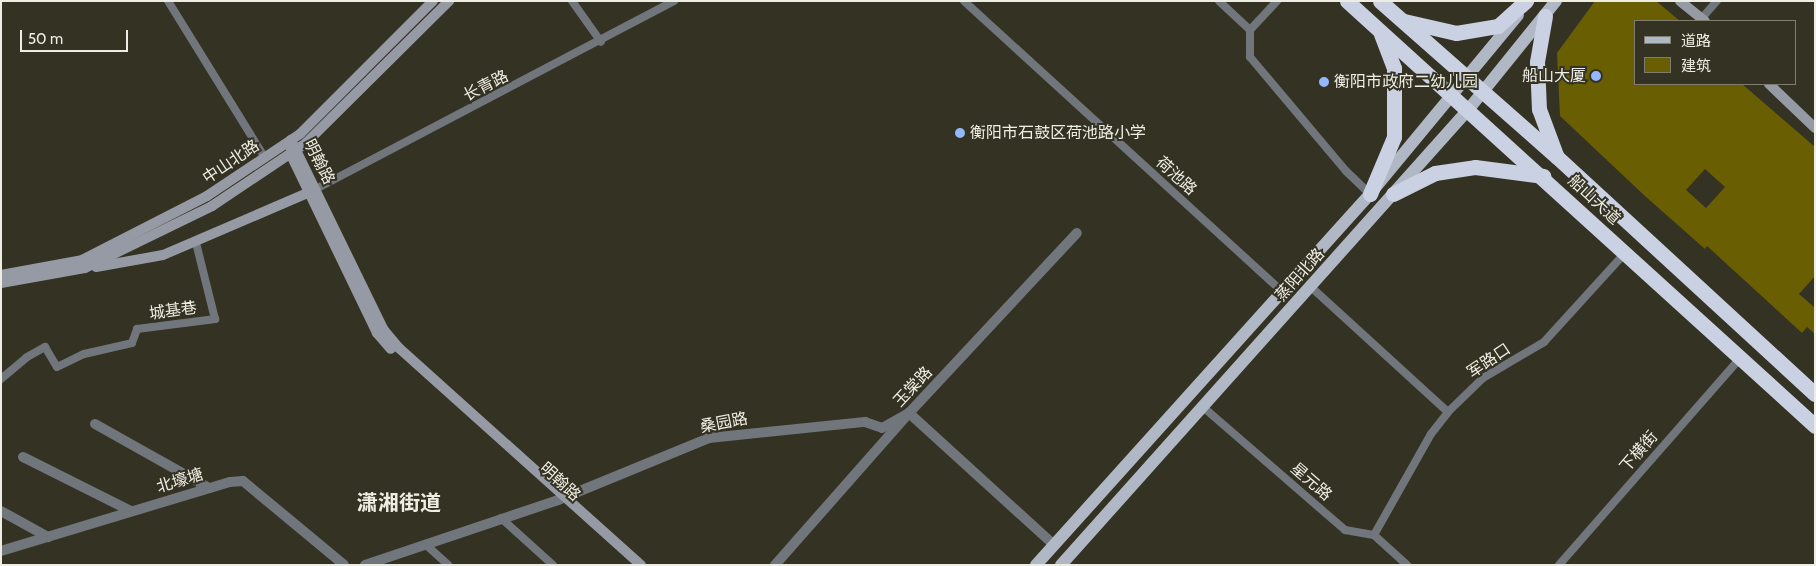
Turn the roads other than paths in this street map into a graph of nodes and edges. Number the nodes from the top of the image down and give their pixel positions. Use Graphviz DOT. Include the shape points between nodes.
graph roads {
  1 [pos="168,1"];
  2 [pos="434,1"];
  3 [pos="449,1"];
  4 [pos="572,1"];
  5 [pos="674,1"];
  6 [pos="964,1"];
  7 [pos="1218,1"];
  8 [pos="1277,1"];
  9 [pos="1347,1"];
  10 [pos="1380,1"];
  11 [pos="1528,1"];
  12 [pos="1556,1"];
  13 [pos="1680,1"];
  14 [pos="1717,1"];
  15 [pos="1545,16"];
  16 [pos="1402,20"];
  17 [pos="1704,20"];
  18 [pos="1250,30"];
  19 [pos="1379,30"];
  20 [pos="601,42"];
  21 [pos="1468,78"];
  22 [pos="1770,85"];
  23 [pos="1484,92"];
  24 [pos="1452,95"];
  25 [pos="1468,110"];
  26 [pos="1815,128"];
  27 [pos="291,140"];
  28 [pos="294,152"];
  29 [pos="1557,156"];
  30 [pos="265,158"];
  31 [pos="1543,176"];
  32 [pos="313,190"];
  33 [pos="1370,194"];
  34 [pos="1393,194"];
  35 [pos="1077,233"];
  36 [pos="196,243"];
  37 [pos="1625,254"];
  38 [pos="85,268"];
  39 [pos="1,276"];
  40 [pos="1,284"];
  41 [pos="1311,287"];
  42 [pos="1281,290"];
  43 [pos="1740,358"];
  44 [pos="1,379"];
  45 [pos="1814,391"];
  46 [pos="1203,407"];
  47 [pos="1448,412"];
  48 [pos="909,413"];
  49 [pos="95,424"];
  50 [pos="1815,426"];
  51 [pos="23,457"];
  52 [pos="209,488"];
  53 [pos="562,499"];
  54 [pos="1,511"];
  55 [pos="131,511"];
  56 [pos="501,518"];
  57 [pos="1374,535"];
  58 [pos="48,537"];
  59 [pos="425,544"];
  60 [pos="1054,545"];
  61 [pos="1,551"];
  62 [pos="344,565"];
  63 [pos="365,565"];
  64 [pos="448,565"];
  65 [pos="553,565"];
  66 [pos="631,565"];
  67 [pos="641,565"];
  68 [pos="774,565"];
  69 [pos="1036,565"];
  70 [pos="1061,565"];
  71 [pos="1407,565"];
  72 [pos="1559,565"];
  1 -- 30 [label="lane"];
  2 -- 27 [label="main road, 中山北路"];
  3 -- 28 [label="main road, 中山北路"];
  4 -- 20 [label="lane"];
  5 -- 20 [label="lane, 长青路"];
  6 -- 42 [label="lane, 荷池路"];
  7 -- 18 [label="lane"];
  8 -- 18 [label="lane"];
  9 -- 19 [label="highway, 船山大道"];
  10 -- 16 [label="highway, 船山大道"];
  11 -- 16 [label="highway" via="1498,26 1456,33"];
  11 -- 21 [label="main road, 蒸阳北路"];
  12 -- 15 [label="main road, 蒸阳北路"];
  13 -- 17 [label="main road"];
  14 -- 17 [label="lane"];
  15 -- 23 [label="main road, 蒸阳北路"];
  15 -- 29 [label="highway" via="1537,62 1539,109"];
  16 -- 21 [label="highway, 船山大道"];
  18 -- 33 [label="lane" via="1250,57 1346,171"];
  19 -- 24 [label="highway, 船山大道"];
  19 -- 33 [label="highway" via="1394,68 1394,137"];
  20 -- 32 [label="lane, 长青路"];
  21 -- 23 [label="highway, 船山大道"];
  21 -- 24 [label="main road, 蒸阳北路"];
  22 -- 26 [label="main road"];
  23 -- 25 [label="main road, 蒸阳北路"];
  23 -- 29 [label="highway, 船山大道"];
  24 -- 25 [label="highway, 船山大道"];
  24 -- 33 [label="main road, 蒸阳北路"];
  25 -- 31 [label="highway, 船山大道"];
  25 -- 34 [label="main road, 蒸阳北路"];
  27 -- 28 [label="main road, 明翰路"];
  27 -- 30 [label="main road, 中山北路"];
  28 -- 32 [label="main road, 明翰路"];
  28 -- 38 [label="main road, 中山北路" via="212,206"];
  29 -- 45 [label="highway, 船山大道"];
  30 -- 39 [label="main road, 中山北路" via="207,196 82,260"];
  31 -- 34 [label="highway" via="1475,167 1435,173"];
  31 -- 37 [label="highway, 船山大道"];
  32 -- 36 [label="main road, 中山北路"];
  32 -- 53 [label="main road, 明翰路" via="377,333 394,353"];
  33 -- 42 [label="main road, 蒸阳北路"];
  34 -- 41 [label="main road, 蒸阳北路"];
  35 -- 48 [label="street, 玉棠路"];
  36 -- 38 [label="main road, 中山北路" via="163,255"];
  36 -- 44 [label="lane, 城基巷" via="216,319 137,329 132,343 84,354 57,367 45,347"];
  37 -- 43 [label="highway, 船山大道"];
  37 -- 47 [label="lane, 军路口" via="1544,342 1483,378"];
  38 -- 40 [label="main road, 中山北路"];
  41 -- 46 [label="main road, 蒸阳北路"];
  41 -- 47 [label="lane"];
  42 -- 60 [label="main road, 蒸阳北路"];
  43 -- 50 [label="highway, 船山大道"];
  43 -- 72 [label="lane, 下横街"];
  46 -- 57 [label="lane, 星元路" via="1346,530"];
  46 -- 70 [label="main road, 蒸阳北路"];
  47 -- 57 [label="lane, 军路口" via="1431,434"];
  48 -- 53 [label="street, 桑园路" via="882,428 865,422 709,438"];
  48 -- 60 [label="street"];
  48 -- 68 [label="street, 玉棠路"];
  49 -- 52 [label="street"];
  51 -- 55 [label="street"];
  52 -- 55 [label="street, 北壕塘"];
  52 -- 62 [label="street, 北壕塘" via="243,481"];
  53 -- 56 [label="street, 桑园路"];
  53 -- 66 [label="main road, 明翰路"];
  53 -- 67 [label="main road, 明翰路"];
  54 -- 58 [label="street"];
  55 -- 58 [label="street, 北壕塘"];
  56 -- 59 [label="street, 桑园路"];
  56 -- 65 [label="lane"];
  57 -- 71 [label="lane"];
  58 -- 61 [label="street, 北壕塘"];
  59 -- 63 [label="street, 桑园路"];
  59 -- 64 [label="lane"];
  60 -- 69 [label="main road, 蒸阳北路"];
}
